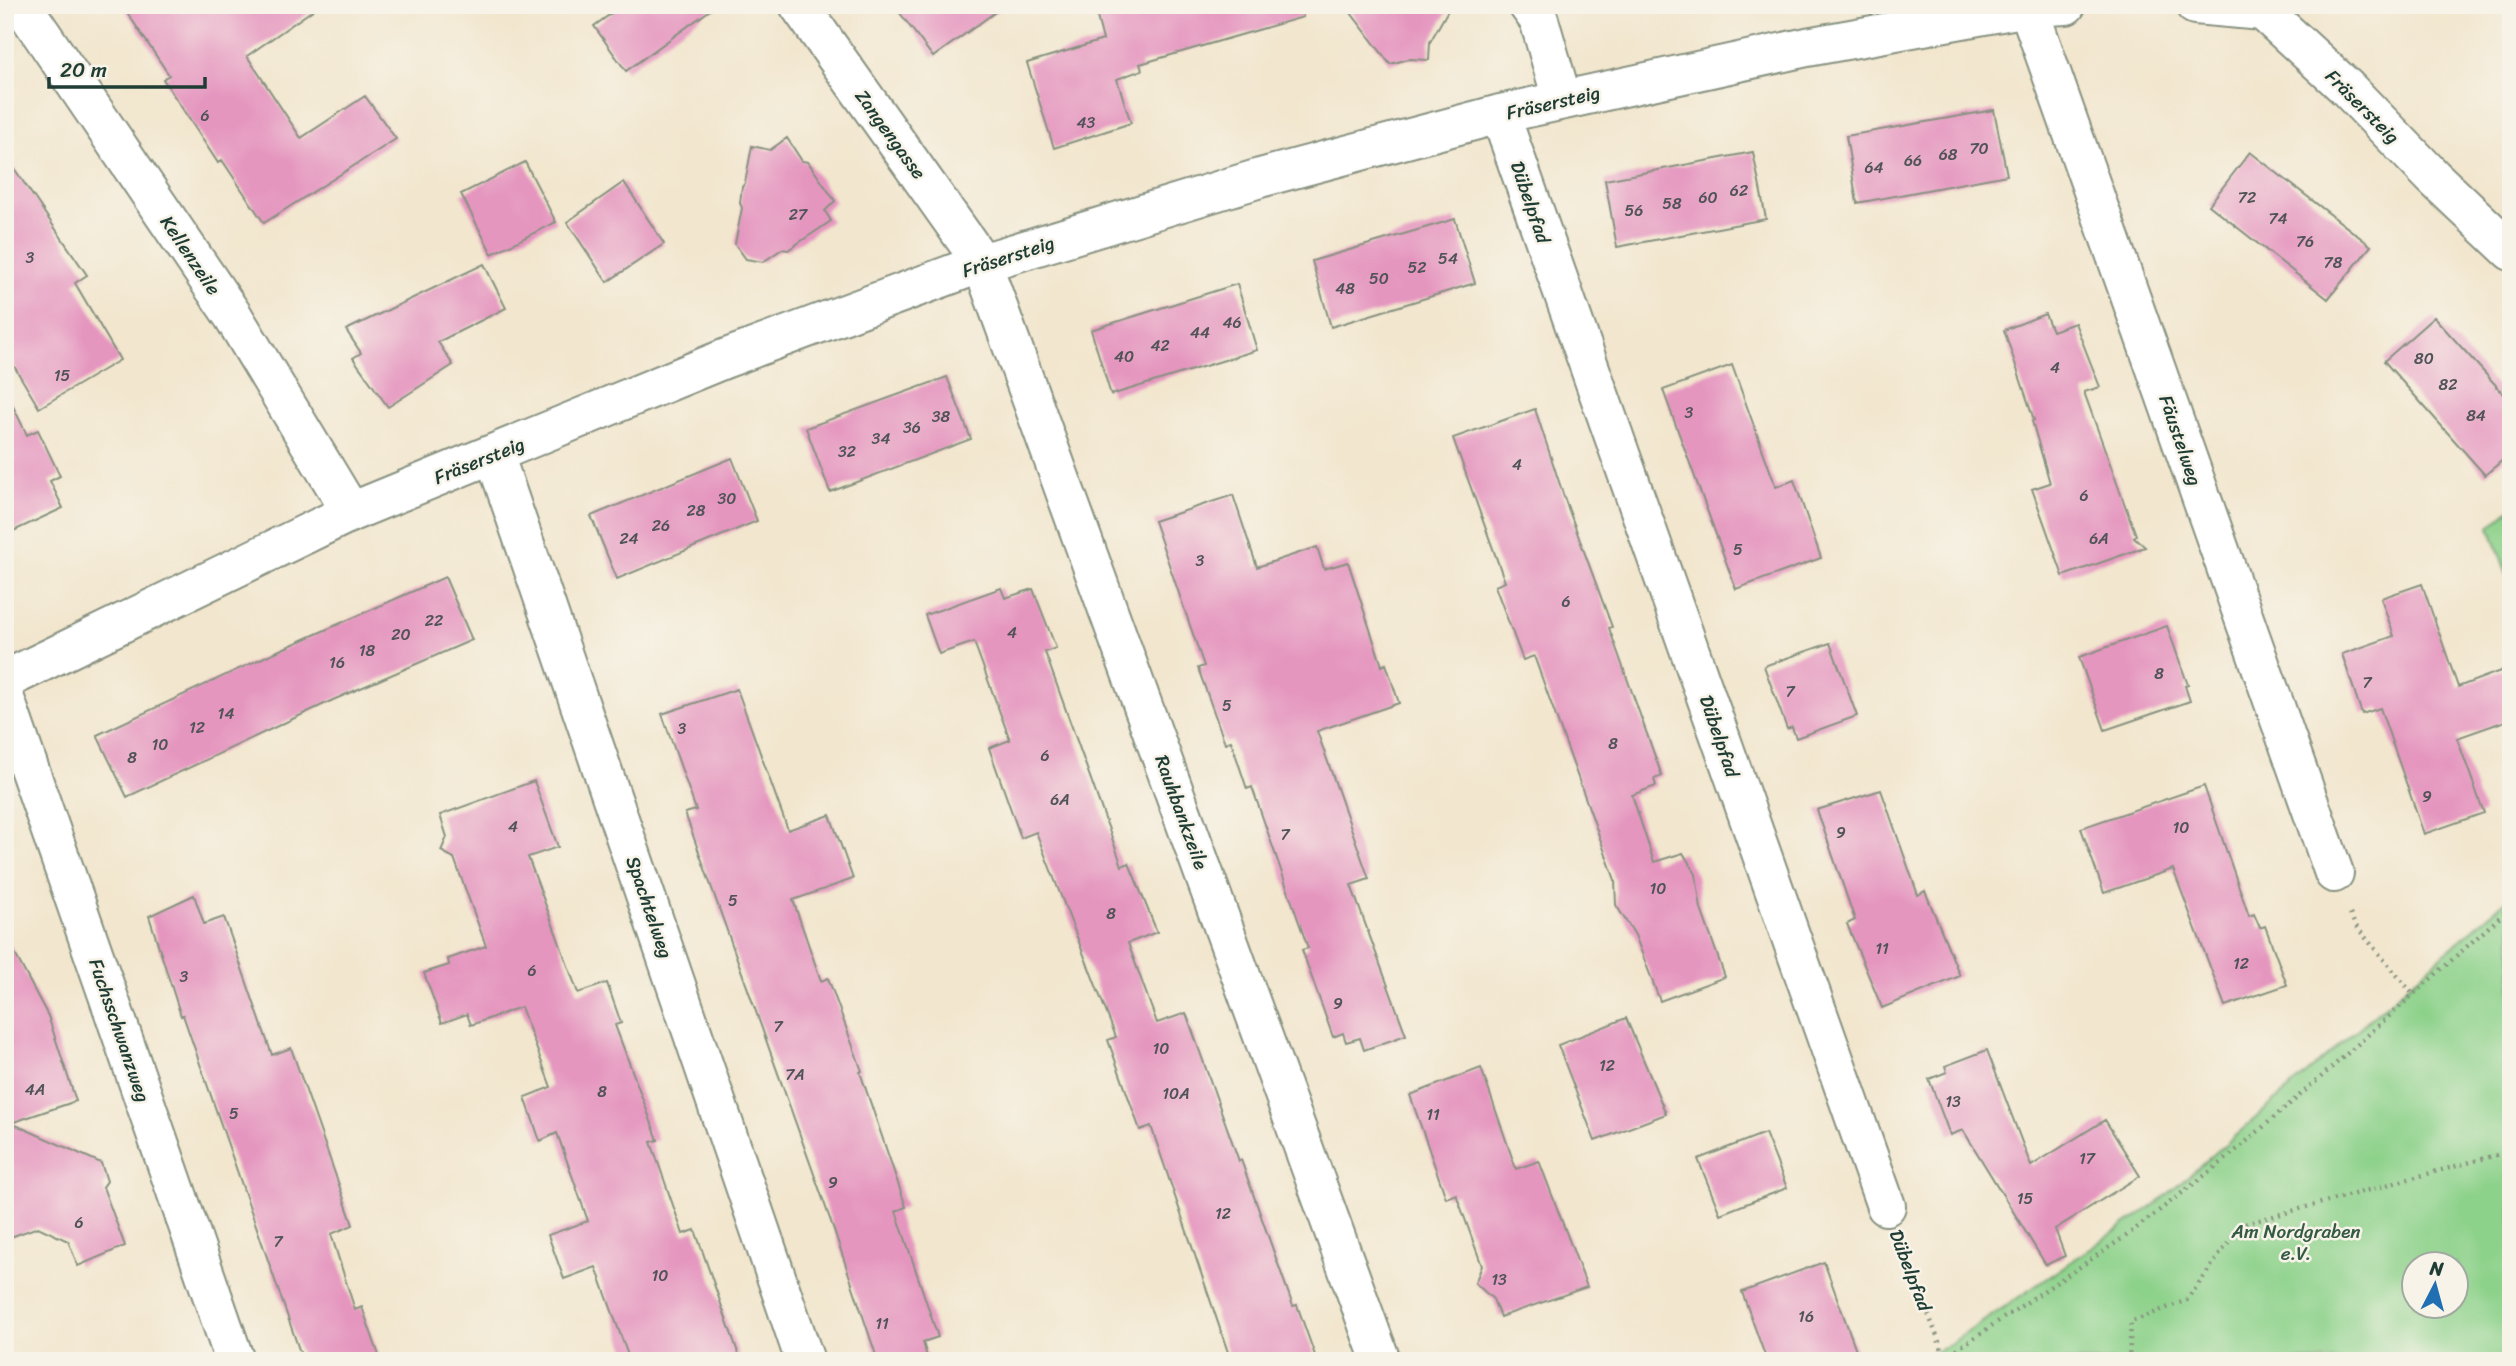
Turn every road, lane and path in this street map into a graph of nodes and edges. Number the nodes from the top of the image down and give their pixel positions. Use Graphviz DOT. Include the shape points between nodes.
graph roads {
  1 [pos="22,5"];
  2 [pos="799,5"];
  3 [pos="1528,5"];
  4 [pos="2066,5"];
  5 [pos="2194,5"];
  6 [pos="2028,7"];
  7 [pos="1562,99"];
  8 [pos="1500,114"];
  9 [pos="2511,251"];
  10 [pos="982,263"];
  11 [pos="494,454"];
  12 [pos="351,512"];
  13 [pos="5,680"];
  14 [pos="5,699"];
  15 [pos="2334,873"];
  16 [pos="2511,907"];
  17 [pos="2412,993"];
  18 [pos="2511,1151"];
  19 [pos="1886,1206"];
  20 [pos="1945,1357"];
  21 [pos="235,1361"];
  22 [pos="805,1361"];
  23 [pos="1381,1361"];
  24 [pos="1939,1361"];
  25 [pos="2129,1361"];
  1 -- 12 [label="street, Kellenzeile" via="233,316"];
  2 -- 10 [label="street, Zangengasse"];
  3 -- 7 [label="street" via="1539,20"];
  4 -- 6 [label="street, Fräsersteig"];
  5 -- 9 [label="street, Fräsersteig" via="2263,11"];
  6 -- 7 [label="street, Fräsersteig" via="1807,47"];
  6 -- 15 [label="street, Fäustelweg"];
  7 -- 8 [label="street, Fräsersteig"];
  8 -- 10 [label="street, Fräsersteig" via="1260,178"];
  8 -- 19 [label="street, Dübelpfad"];
  10 -- 11 [label="street, Fräsersteig" via="724,359"];
  10 -- 23 [label="street, Rauhbankzeile"];
  11 -- 12 [label="street, Fräsersteig"];
  11 -- 22 [label="street, Spachtelweg"];
  12 -- 13 [label="street, Fräsersteig"];
  14 -- 21 [label="street, Fuchsschwanzweg"];
  15 -- 17 [label="path" via="2355,925"];
  16 -- 17 [label="path"];
  17 -- 20 [label="path" via="2226,1159 2126,1236"];
  18 -- 25 [label="path" via="2241,1225 2187,1300 2131,1322"];
  19 -- 20 [label="path, Dübelpfad"];
  20 -- 24 [label="path"];
}
